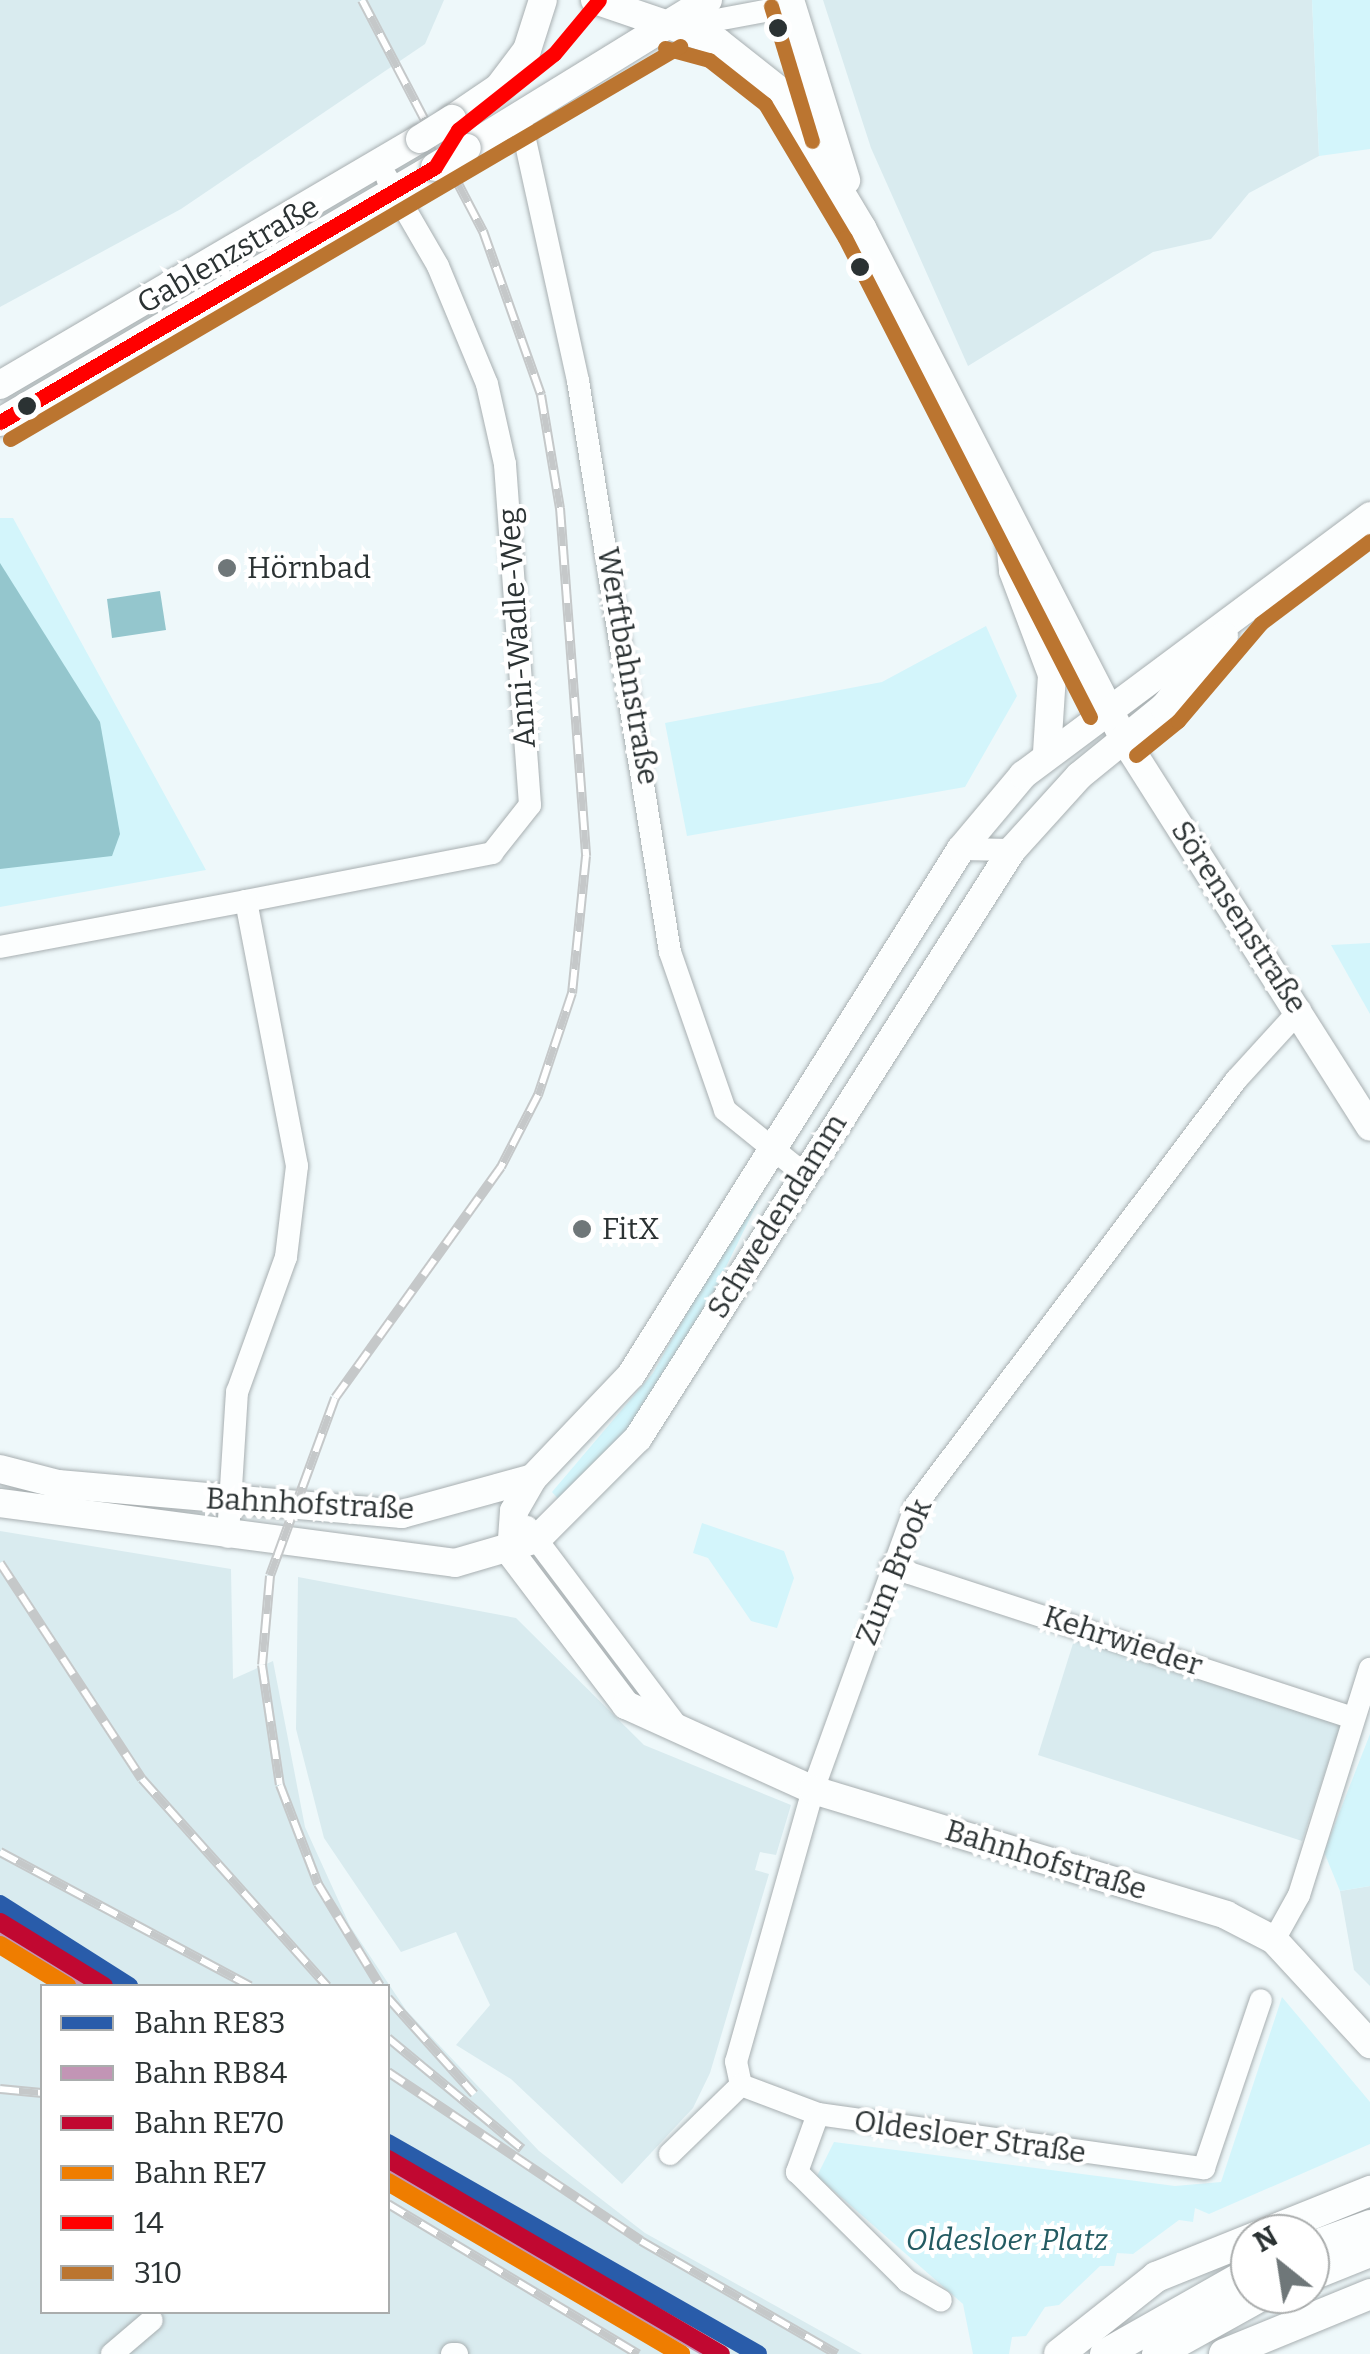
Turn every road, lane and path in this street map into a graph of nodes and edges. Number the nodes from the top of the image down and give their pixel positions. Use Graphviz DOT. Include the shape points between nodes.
graph roads {
  1 [pos="543,0"];
  2 [pos="595,0"];
  3 [pos="708,0"];
  4 [pos="791,3"];
  5 [pos="670,29"];
  6 [pos="520,117"];
  7 [pos="378,166"];
  8 [pos="396,192"];
  9 [pos="862,228"];
  10 [pos="0,385"];
  11 [pos="0,422"];
  12 [pos="1370,516"];
  13 [pos="1009,527"];
  14 [pos="1247,608"];
  15 [pos="1052,674"];
  16 [pos="1102,712"];
  17 [pos="1124,739"];
  18 [pos="1047,752"];
  19 [pos="961,850"];
  20 [pos="1012,850"];
  21 [pos="246,901"];
  22 [pos="0,947"];
  23 [pos="1300,1010"];
  24 [pos="1370,1126"];
  25 [pos="767,1151"];
  26 [pos="804,1174"];
  27 [pos="0,1469"];
  28 [pos="532,1478"];
  29 [pos="489,1496"];
  30 [pos="229,1501"];
  31 [pos="0,1503"];
  32 [pos="514,1511"];
  33 [pos="228,1537"];
  34 [pos="537,1539"];
  35 [pos="510,1553"];
  36 [pos="891,1567"];
  37 [pos="1370,1669"];
  38 [pos="1353,1718"];
  39 [pos="684,1736"];
  40 [pos="813,1790"];
  41 [pos="1274,1940"];
  42 [pos="1261,2000"];
  43 [pos="1370,2044"];
  44 [pos="741,2085"];
  45 [pos="818,2114"];
  46 [pos="670,2154"];
  47 [pos="1370,2190"];
  48 [pos="1370,2226"];
  49 [pos="1330,2240"];
  50 [pos="1370,2252"];
  51 [pos="1330,2268"];
  52 [pos="1230,2283"];
  53 [pos="1370,2294"];
  54 [pos="941,2301"];
  55 [pos="1230,2313"];
  56 [pos="152,2320"];
  57 [pos="1114,2349"];
  58 [pos="112,2354"];
  59 [pos="1059,2354"];
  60 [pos="1156,2354"];
  61 [pos="1224,2354"];
  1 -- 7 [label="main road, Gablenzstraße, bridge" via="527,50 499,87"];
  2 -- 5 [label="main road"];
  3 -- 5 [label="main road, Gablenzstraße"];
  4 -- 5 [label="street"];
  4 -- 9 [label="main road"];
  5 -- 6 [label="main road, Gablenzstraße"];
  5 -- 9 [label="main road" via="718,42 780,91"];
  6 -- 8 [label="main road, Gablenzstraße, bridge"];
  6 -- 25 [label="street, Werftbahnstraße" via="578,381 670,952 710,1084"];
  7 -- 8 [label="street, Anni-Wadle-Weg"];
  7 -- 10 [label="main road, Gablenzstraße"];
  8 -- 11 [label="main road, Gablenzstraße"];
  8 -- 21 [label="street, Anni-Wadle-Weg" via="438,266 491,400 516,581 530,805 492,853"];
  9 -- 13 [label="main road, Sörensenstraße"];
  12 -- 14 [label="main road"];
  13 -- 15 [label="main road" via="1013,571"];
  13 -- 16 [label="main road, Sörensenstraße"];
  14 -- 16 [label="main road, Schwedendamm"];
  14 -- 17 [label="main road, Schwedendamm" via="1164,708"];
  15 -- 16 [label="main road"];
  15 -- 18 [label="main road"];
  16 -- 17 [label="main road, Sörensenstraße"];
  16 -- 18 [label="main road, Schwedendamm"];
  17 -- 20 [label="main road, Schwedendamm"];
  17 -- 23 [label="main road, Sörensenstraße"];
  18 -- 19 [label="main road, Schwedendamm"];
  19 -- 20 [label="street"];
  19 -- 25 [label="main road, Schwedendamm"];
  20 -- 26 [label="main road, Schwedendamm"];
  21 -- 22 [label="street, Anni-Wadle-Weg"];
  21 -- 30 [label="street" via="296,1166 286,1257 237,1392"];
  23 -- 24 [label="main road, Sörensenstraße"];
  23 -- 36 [label="street, Zum Brook" via="1236,1080 929,1484"];
  25 -- 26 [label="street, Werftbahnstraße"];
  25 -- 28 [label="main road, Schwedendamm" via="631,1375"];
  26 -- 34 [label="main road, Schwedendamm" via="638,1438"];
  27 -- 30 [label="main road, Bahnhofstraße"];
  28 -- 29 [label="main road, Schwedendamm"];
  28 -- 32 [label="main road"];
  29 -- 30 [label="main road, Bahnhofstraße" via="402,1514"];
  29 -- 32 [label="street"];
  30 -- 33 [label="street"];
  31 -- 33 [label="main road, Bahnhofstraße"];
  32 -- 34 [label="street"];
  32 -- 35 [label="main road"];
  33 -- 35 [label="main road, Bahnhofstraße" via="455,1563"];
  34 -- 35 [label="main road, Schwedendamm"];
  34 -- 39 [label="street"];
  35 -- 39 [label="main road, Bahnhofstraße" via="626,1705"];
  36 -- 38 [label="street, Kehrwieder"];
  36 -- 40 [label="street, Zum Brook"];
  37 -- 38 [label="street"];
  38 -- 41 [label="street" via="1299,1895"];
  39 -- 40 [label="main road, Bahnhofstraße"];
  40 -- 41 [label="main road, Bahnhofstraße" via="1226,1915"];
  40 -- 44 [label="street, Zum Brook" via="736,2062"];
  41 -- 43 [label="main road, Bahnhofstraße"];
  42 -- 45 [label="street, Oldesloer Straße" via="1204,2168"];
  44 -- 45 [label="street, Oldesloer Straße"];
  44 -- 46 [label="street"];
  45 -- 54 [label="street" via="797,2172 907,2282"];
  47 -- 59 [label="highway" via="1156,2277"];
  48 -- 49 [label="highway"];
  50 -- 51 [label="highway"];
  52 -- 57 [label="highway"];
  53 -- 61 [label="highway"];
  55 -- 60 [label="highway"];
  56 -- 58 [label="street"];
}
